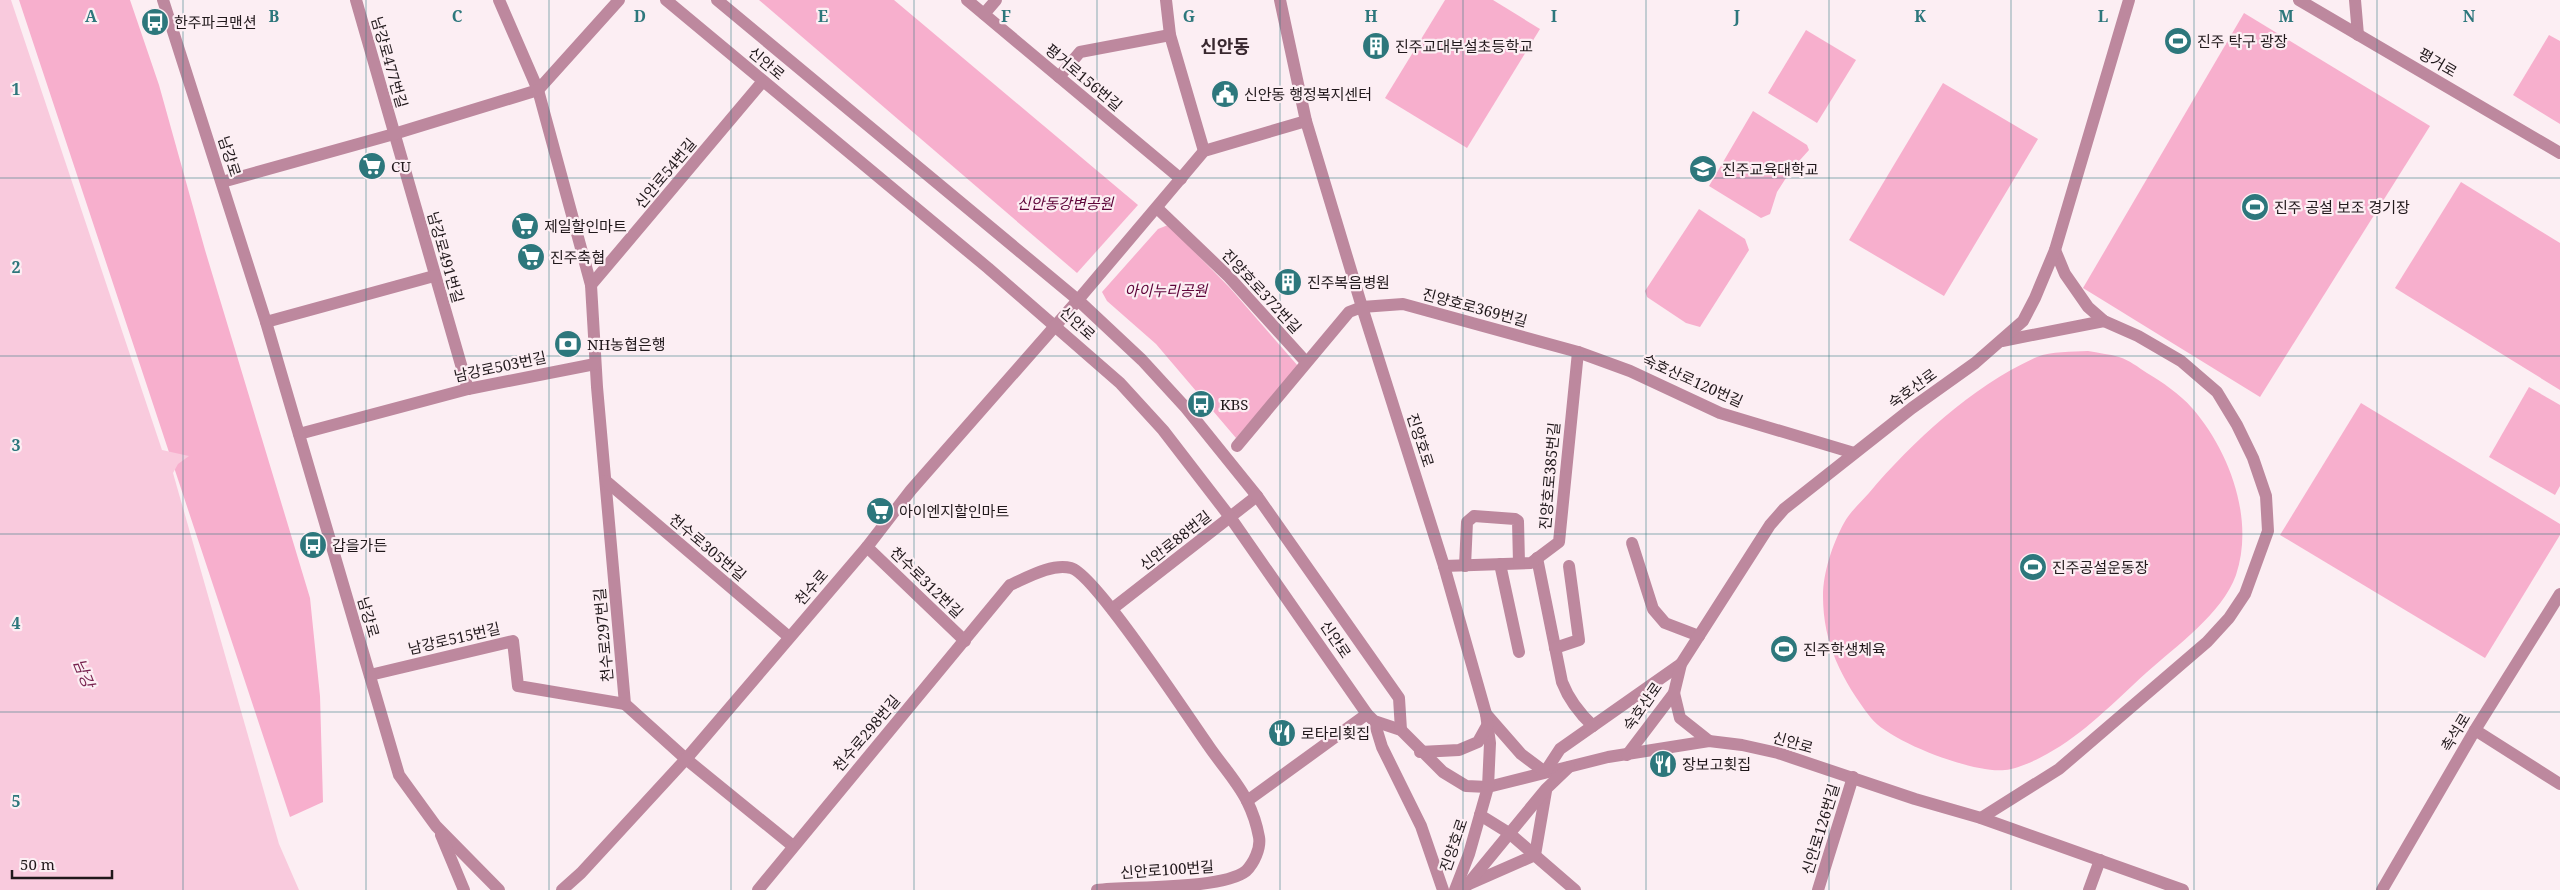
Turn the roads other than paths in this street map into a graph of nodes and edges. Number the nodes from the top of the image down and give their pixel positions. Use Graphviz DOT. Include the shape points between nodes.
graph roads {
  1 [pos="163,0"];
  2 [pos="356,0"];
  3 [pos="499,0"];
  4 [pos="619,0"];
  5 [pos="666,0"];
  6 [pos="717,0"];
  7 [pos="967,0"];
  8 [pos="996,0"];
  9 [pos="1166,0"];
  10 [pos="1280,0"];
  11 [pos="2129,0"];
  12 [pos="2299,0"];
  13 [pos="2355,0"];
  14 [pos="984,14"];
  15 [pos="1170,35"];
  16 [pos="2358,35"];
  17 [pos="1059,77"];
  18 [pos="763,81"];
  19 [pos="538,90"];
  20 [pos="1306,121"];
  21 [pos="394,134"];
  22 [pos="1204,151"];
  23 [pos="2560,153"];
  24 [pos="1181,179"];
  25 [pos="222,182"];
  26 [pos="1156,208"];
  27 [pos="2055,250"];
  28 [pos="434,276"];
  29 [pos="591,285"];
  30 [pos="1078,300"];
  31 [pos="1362,307"];
  32 [pos="2104,321"];
  33 [pos="266,322"];
  34 [pos="1056,326"];
  35 [pos="2002,342"];
  36 [pos="1578,352"];
  37 [pos="1306,362"];
  38 [pos="595,364"];
  39 [pos="468,389"];
  40 [pos="299,434"];
  41 [pos="1237,446"];
  42 [pos="1854,453"];
  43 [pos="606,481"];
  44 [pos="1257,496"];
  45 [pos="1230,517"];
  46 [pos="1632,543"];
  47 [pos="867,547"];
  48 [pos="1537,558"];
  49 [pos="1519,563"];
  50 [pos="1500,564"];
  51 [pos="1444,566"];
  52 [pos="1465,566"];
  53 [pos="1569,566"];
  54 [pos="2560,594"];
  55 [pos="1112,609"];
  56 [pos="1698,636"];
  57 [pos="789,638"];
  58 [pos="965,641"];
  59 [pos="1555,648"];
  60 [pos="1519,652"];
  61 [pos="1681,664"];
  62 [pos="370,675"];
  63 [pos="1674,693"];
  64 [pos="625,704"];
  65 [pos="1371,718"];
  66 [pos="1487,719"];
  67 [pos="1593,726"];
  68 [pos="1401,730"];
  69 [pos="2475,730"];
  70 [pos="1709,741"];
  71 [pos="1420,752"];
  72 [pos="1627,755"];
  73 [pos="686,760"];
  74 [pos="1569,767"];
  75 [pos="1545,772"];
  76 [pos="1853,777"];
  77 [pos="2560,784"];
  78 [pos="1488,787"];
  79 [pos="1546,789"];
  80 [pos="1247,801"];
  81 [pos="1480,815"];
  82 [pos="1981,818"];
  83 [pos="436,826"];
  84 [pos="1509,833"];
  85 [pos="793,846"];
  86 [pos="1535,855"];
  87 [pos="2100,860"];
  88 [pos="1180,888"];
  89 [pos="1462,888"];
  90 [pos="1102,889"];
  91 [pos="464,890"];
  92 [pos="499,890"];
  93 [pos="562,890"];
  94 [pos="758,890"];
  95 [pos="1097,890"];
  96 [pos="1443,890"];
  97 [pos="1575,890"];
  98 [pos="1818,890"];
  99 [pos="2089,890"];
  100 [pos="2183,890"];
  101 [pos="2382,890"];
  1 -- 25 [label="street, 남강로"];
  2 -- 21 [label="street, 남강로477번길"];
  3 -- 19 [label="street"];
  4 -- 19 [label="street"];
  5 -- 18 [label="street, 신안로"];
  6 -- 30 [label="street, 신안로"];
  7 -- 14 [label="street, 평거로156번길"];
  8 -- 14 [label="street"];
  9 -- 15 [label="street"];
  10 -- 20 [label="street, 진양호로"];
  11 -- 27 [label="street, 숙호산로"];
  12 -- 16 [label="street, 평거로"];
  13 -- 16 [label="street"];
  14 -- 17 [label="street, 평거로156번길"];
  15 -- 17 [label="street" via="1080,52"];
  15 -- 22 [label="street"];
  16 -- 23 [label="street, 평거로"];
  17 -- 24 [label="street, 평거로156번길"];
  18 -- 29 [label="street, 신안로54번길"];
  18 -- 34 [label="street, 신안로"];
  19 -- 21 [label="street"];
  19 -- 29 [label="street"];
  20 -- 22 [label="street"];
  20 -- 31 [label="street, 진양호로"];
  21 -- 25 [label="street"];
  21 -- 28 [label="street, 남강로491번길"];
  22 -- 24 [label="street, 천수로"];
  24 -- 26 [label="street, 천수로"];
  25 -- 33 [label="street, 남강로"];
  26 -- 30 [label="street, 천수로"];
  26 -- 37 [label="street, 진양호로372번길" via="1229,277"];
  27 -- 32 [label="street" via="2076,292"];
  27 -- 35 [label="street, 숙호산로" via="2023,321"];
  28 -- 33 [label="street"];
  28 -- 39 [label="street, 남강로491번길"];
  29 -- 38 [label="street"];
  30 -- 34 [label="street, 천수로"];
  30 -- 44 [label="street, 신안로" via="1180,401"];
  31 -- 36 [label="street, 진양호로369번길" via="1403,304"];
  31 -- 37 [label="street" via="1349,312"];
  31 -- 51 [label="street, 진양호로"];
  32 -- 35 [label="street"];
  32 -- 82 [label="street" via="2138,336 2181,362 2216,392 2253,458 2266,496 2268,531 2245,594 2207,642 2059,769"];
  33 -- 40 [label="street, 남강로"];
  34 -- 45 [label="street, 신안로" via="1120,383 1163,430"];
  34 -- 47 [label="street, 천수로" via="911,490"];
  35 -- 42 [label="street, 숙호산로"];
  36 -- 42 [label="street, 숙호산로120번길" via="1630,371 1720,413"];
  36 -- 48 [label="street, 진양호로385번길" via="1559,542"];
  37 -- 41 [label="street"];
  38 -- 39 [label="street, 남강로503번길"];
  38 -- 43 [label="street"];
  39 -- 40 [label="street, 남강로503번길"];
  40 -- 62 [label="street, 남강로"];
  42 -- 56 [label="street, 숙호산로" via="1784,509 1770,525"];
  43 -- 57 [label="street, 천수로305번길"];
  43 -- 64 [label="street, 천수로297번길"];
  44 -- 45 [label="street, 신안로88번길"];
  44 -- 68 [label="street, 신안로" via="1399,698"];
  45 -- 55 [label="street, 신안로88번길"];
  45 -- 65 [label="street, 신안로"];
  46 -- 56 [label="street" via="1653,609 1665,623"];
  47 -- 57 [label="street, 천수로"];
  47 -- 58 [label="street, 천수로312번길"];
  48 -- 49 [label="street, 진양호로385번길" via="1531,563"];
  48 -- 59 [label="street"];
  49 -- 50 [label="street, 진양호로385번길"];
  49 -- 52 [label="street" via="1518,521 1474,516 1467,522"];
  50 -- 52 [label="street, 진양호로385번길"];
  50 -- 60 [label="street"];
  51 -- 52 [label="street, 진양호로385번길"];
  51 -- 66 [label="street, 진양호로"];
  53 -- 59 [label="street" via="1579,640"];
  54 -- 69 [label="street, 촉석로"];
  55 -- 58 [label="street" via="1080,573 1060,567 1031,575 1010,586"];
  55 -- 80 [label="street, 신안로100번길"];
  56 -- 61 [label="street, 숙호산로"];
  57 -- 73 [label="street, 천수로"];
  58 -- 85 [label="street, 천수로298번길"];
  59 -- 67 [label="street" via="1568,697"];
  61 -- 63 [label="street, 숙호산로"];
  61 -- 67 [label="street"];
  62 -- 64 [label="street, 남강로515번길" via="513,641 518,686"];
  62 -- 83 [label="street, 남강로" via="399,775"];
  63 -- 70 [label="street" via="1680,718"];
  63 -- 72 [label="street, 숙호산로"];
  64 -- 73 [label="street"];
  65 -- 68 [label="street"];
  65 -- 80 [label="street"];
  65 -- 96 [label="street, 신안로" via="1421,826"];
  66 -- 71 [label="street" via="1478,742 1459,750"];
  66 -- 75 [label="street" via="1521,754"];
  66 -- 78 [label="street, 진양호로" via="1490,743"];
  67 -- 75 [label="street" via="1560,749"];
  68 -- 71 [label="street, 신안로"];
  69 -- 77 [label="street"];
  69 -- 101 [label="street, 촉석로"];
  70 -- 72 [label="street, 신안로"];
  70 -- 76 [label="street, 신안로" via="1742,745"];
  71 -- 78 [label="street, 신안로" via="1466,786"];
  72 -- 74 [label="street, 신안로"];
  73 -- 85 [label="street"];
  73 -- 93 [label="street, 천수로"];
  74 -- 75 [label="street, 신안로"];
  74 -- 79 [label="street"];
  75 -- 78 [label="street, 신안로"];
  76 -- 82 [label="street, 신안로"];
  76 -- 98 [label="street, 신안로126번길"];
  78 -- 81 [label="street, 진양호로"];
  79 -- 84 [label="street"];
  79 -- 86 [label="street"];
  80 -- 88 [label="street, 신안로100번길" via="1259,838 1256,857 1245,872 1225,881"];
  81 -- 84 [label="street"];
  81 -- 89 [label="street, 진양호로"];
  82 -- 87 [label="street, 신안로"];
  83 -- 91 [label="street"];
  83 -- 92 [label="street, 남강로"];
  84 -- 86 [label="street"];
  84 -- 89 [label="street"];
  85 -- 94 [label="street, 천수로298번길"];
  86 -- 89 [label="street"];
  86 -- 97 [label="street"];
  87 -- 99 [label="street"];
  87 -- 100 [label="street, 신안로"];
  88 -- 90 [label="street, 신안로100번길"];
  90 -- 95 [label="street, 신안로100번길"];
}
